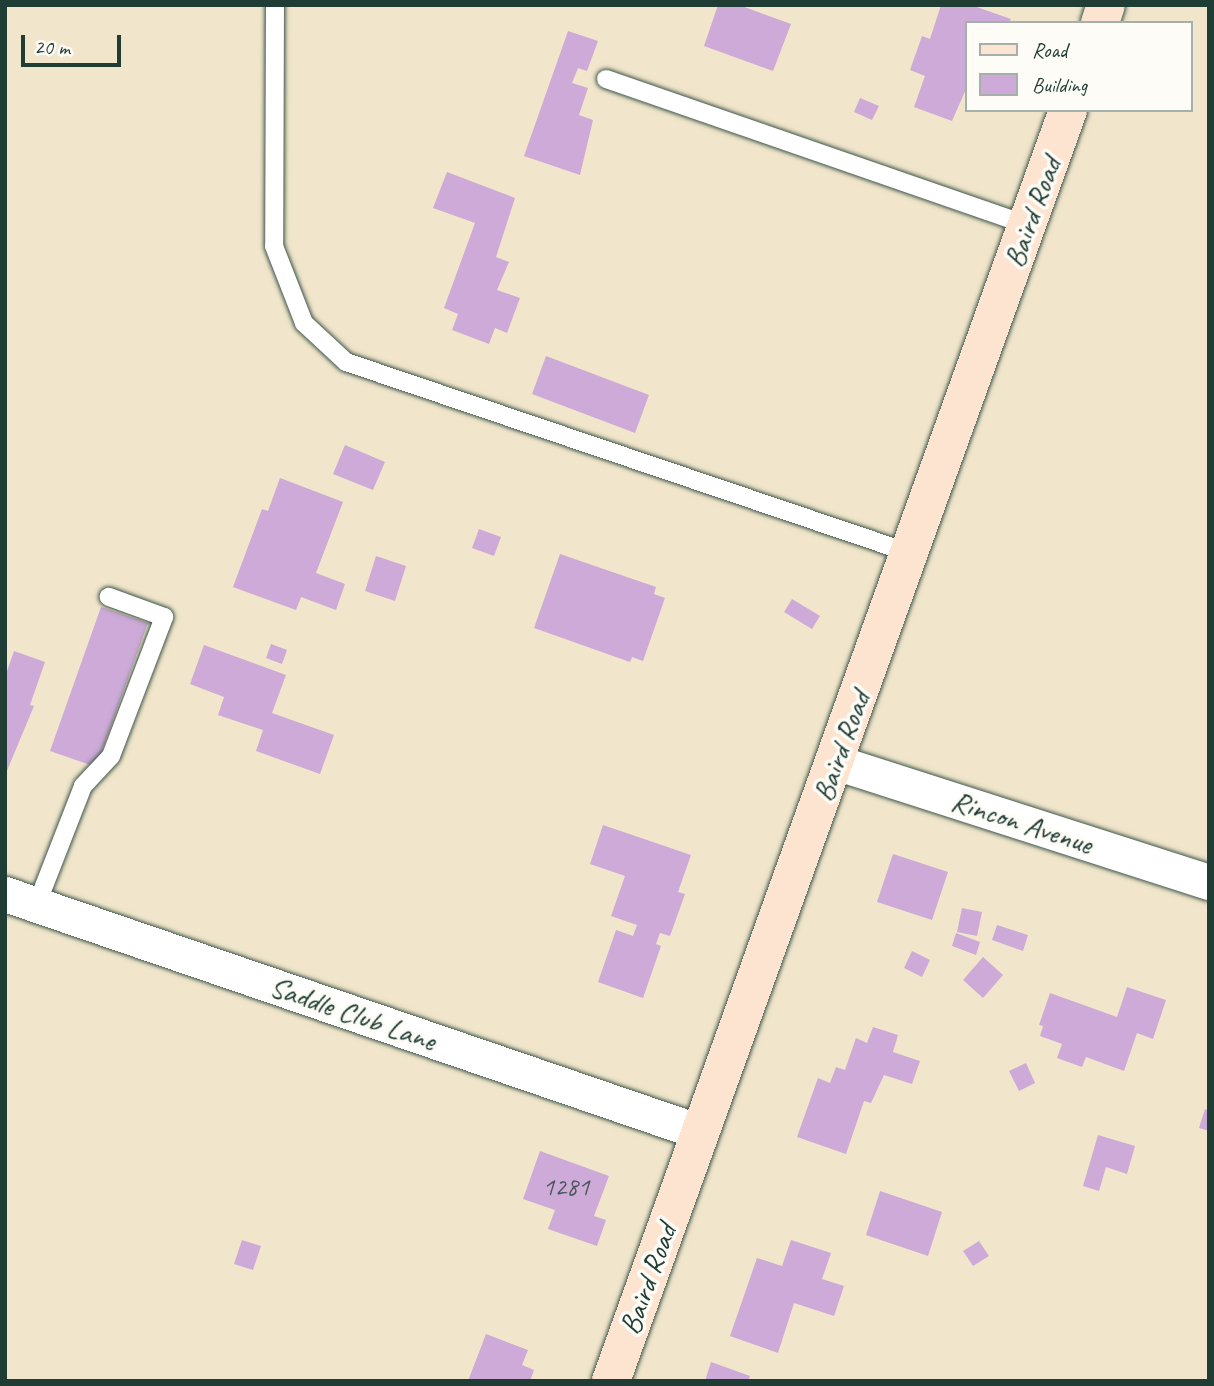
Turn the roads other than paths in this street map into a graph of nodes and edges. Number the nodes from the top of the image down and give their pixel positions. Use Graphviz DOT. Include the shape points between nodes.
graph roads {
  1 [pos="275,5"];
  2 [pos="606,79"];
  3 [pos="1067,112"];
  4 [pos="1027,225"];
  5 [pos="910,553"];
  6 [pos="109,597"];
  7 [pos="835,762"];
  8 [pos="1209,882"];
  9 [pos="21,899"];
  10 [pos="700,1132"];
  11 [pos="611,1381"];
  1 -- 5 [label="lane" via="274,246 304,323 346,362"];
  2 -- 4 [label="lane"];
  3 -- 4 [label="street, Baird Road"];
  4 -- 5 [label="street, Baird Road"];
  5 -- 7 [label="street, Baird Road"];
  6 -- 9 [label="lane" via="164,617 111,757 83,786"];
  7 -- 8 [label="street, Rincon Avenue"];
  7 -- 10 [label="street, Baird Road"];
  9 -- 10 [label="street, Saddle Club Lane"];
  10 -- 11 [label="street, Baird Road"];
}
